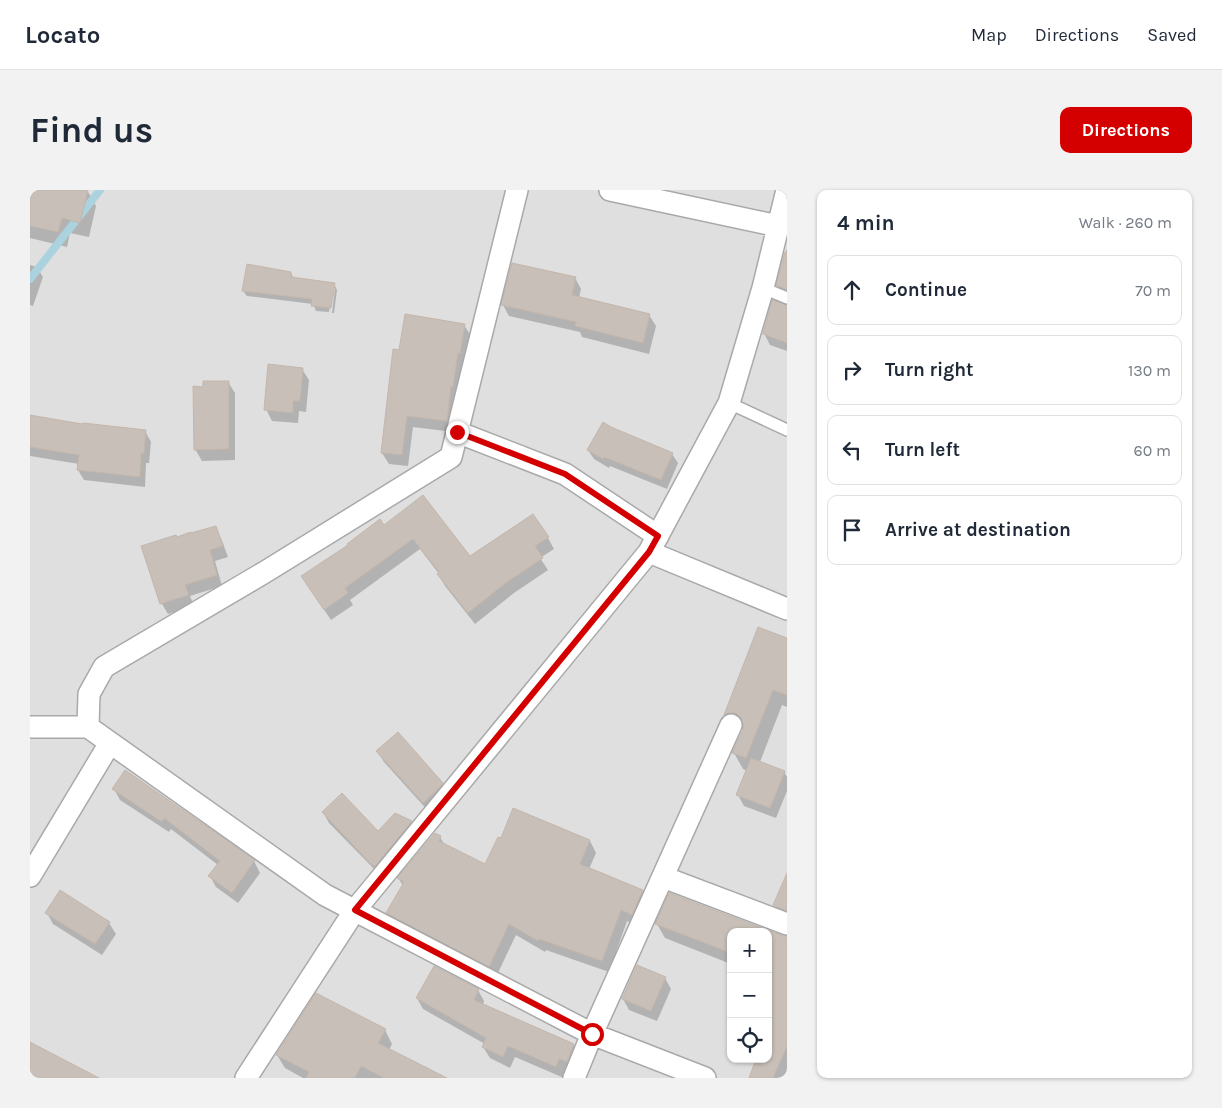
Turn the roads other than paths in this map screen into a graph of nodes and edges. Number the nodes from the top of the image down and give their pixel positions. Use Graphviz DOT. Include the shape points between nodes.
graph roads {
  1 [pos="517,190"];
  2 [pos="610,190"];
  3 [pos="787,190"];
  4 [pos="778,226"];
  5 [pos="763,288"];
  6 [pos="787,298"];
  7 [pos="729,403"];
  8 [pos="787,430"];
  9 [pos="457,432"];
  10 [pos="654,544"];
  11 [pos="787,609"];
  12 [pos="731,725"];
  13 [pos="30,727"];
  14 [pos="88,727"];
  15 [pos="110,743"];
  16 [pos="30,876"];
  17 [pos="663,878"];
  18 [pos="355,910"];
  19 [pos="787,924"];
  20 [pos="592,1034"];
  21 [pos="246,1078"];
  22 [pos="574,1078"];
  23 [pos="705,1078"];
  1 -- 9 [label="street"];
  2 -- 4 [label="street"];
  3 -- 4 [label="street"];
  4 -- 5 [label="street"];
  5 -- 6 [label="lane"];
  5 -- 7 [label="street"];
  7 -- 8 [label="lane"];
  7 -- 10 [label="street"];
  9 -- 10 [label="street" via="565,474"];
  9 -- 14 [label="street" via="451,456 104,667 89,694"];
  10 -- 11 [label="street"];
  10 -- 18 [label="street"];
  12 -- 17 [label="street"];
  13 -- 14 [label="street"];
  14 -- 15 [label="street"];
  15 -- 16 [label="street"];
  15 -- 18 [label="street" via="325,895"];
  17 -- 19 [label="street"];
  17 -- 20 [label="street"];
  18 -- 20 [label="street"];
  18 -- 21 [label="street"];
  20 -- 22 [label="street"];
  20 -- 23 [label="street"];
}
